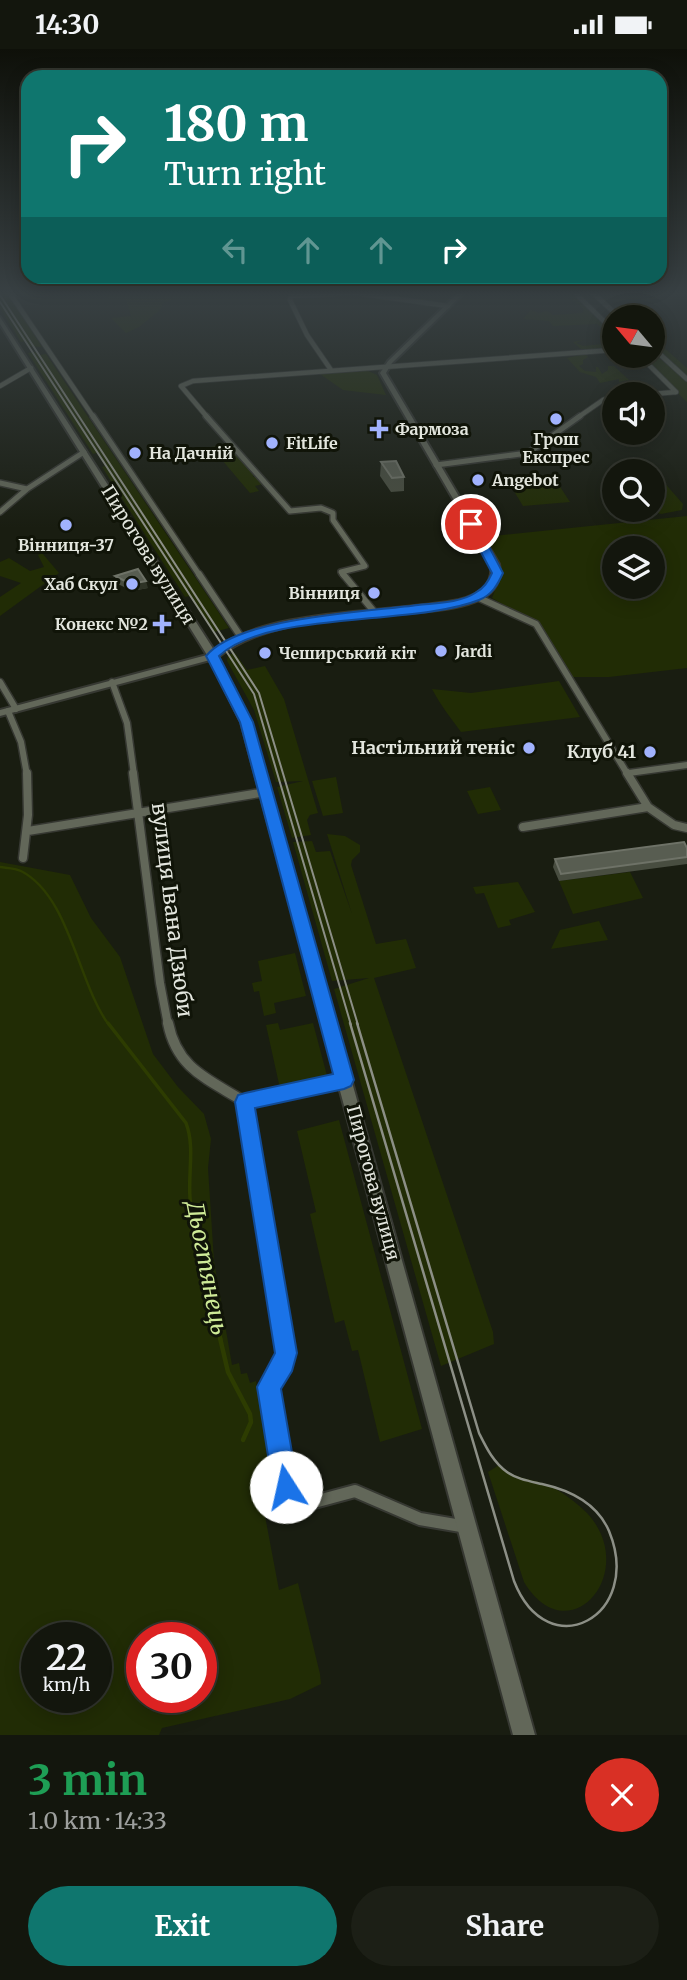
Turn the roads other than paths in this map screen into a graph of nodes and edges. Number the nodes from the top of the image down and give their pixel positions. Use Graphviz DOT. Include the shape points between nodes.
graph roads {
  1 [pos="27,371"];
  2 [pos="34,371"];
  3 [pos="62,371"];
  4 [pos="322,371"];
  5 [pos="385,371"];
  6 [pos="655,371"];
  7 [pos="0,386"];
  8 [pos="665,392"];
  9 [pos="602,401"];
  10 [pos="84,452"];
  11 [pos="436,465"];
  12 [pos="0,483"];
  13 [pos="27,489"];
  14 [pos="0,512"];
  15 [pos="477,597"];
  16 [pos="376,614"];
  17 [pos="240,637"];
  18 [pos="212,656"];
  19 [pos="0,682"];
  20 [pos="113,682"];
  21 [pos="8,711"];
  22 [pos="687,765"];
  23 [pos="629,773"];
  24 [pos="266,792"];
  25 [pos="648,807"];
  26 [pos="140,815"];
  27 [pos="523,827"];
  28 [pos="687,828"];
  29 [pos="28,831"];
  30 [pos="23,858"];
  31 [pos="344,1080"];
  32 [pos="245,1102"];
  33 [pos="467,1527"];
  34 [pos="524,1735"];
  1 -- 7 [label="street"];
  2 -- 10 [label="main road, Пирогова вулиця"];
  3 -- 17 [label="street, Пирогова вулиця"];
  4 -- 16 [label="street" via="193,381 181,386 290,511 321,508 332,513 332,520 365,566 341,572"];
  5 -- 11 [label="main road"];
  6 -- 8 [label="street" via="676,391"];
  9 -- 11 [label="street" via="528,453"];
  10 -- 13 [label="street"];
  10 -- 18 [label="main road, Пирогова вулиця"];
  11 -- 15 [label="main road" via="495,564 496,580"];
  12 -- 13 [label="street"];
  13 -- 14 [label="street"];
  15 -- 16 [label="main road"];
  15 -- 23 [label="street" via="536,624"];
  16 -- 17 [label="main road" via="305,622"];
  17 -- 18 [label="main road"];
  18 -- 20 [label="main road"];
  18 -- 24 [label="main road, Пирогова вулиця" via="240,706"];
  19 -- 21 [label="street"];
  20 -- 21 [label="main road"];
  20 -- 26 [label="street, вулиця Івана Дзюби" via="127,723"];
  21 -- 29 [label="street" via="22,742"];
  22 -- 23 [label="street"];
  23 -- 25 [label="street"];
  24 -- 26 [label="street"];
  24 -- 31 [label="main road, Пирогова вулиця"];
  25 -- 27 [label="street"];
  25 -- 28 [label="street" via="674,825"];
  26 -- 29 [label="street"];
  26 -- 32 [label="street, вулиця Івана Дзюби" via="172,1044 191,1069"];
  29 -- 30 [label="street"];
  31 -- 32 [label="street"];
  31 -- 33 [label="main road, Пирогова вулиця"];
  32 -- 33 [label="street" via="286,1353 269,1394 287,1494 303,1505 355,1491 420,1519"];
  33 -- 34 [label="main road, Пирогова вулиця"];
}
